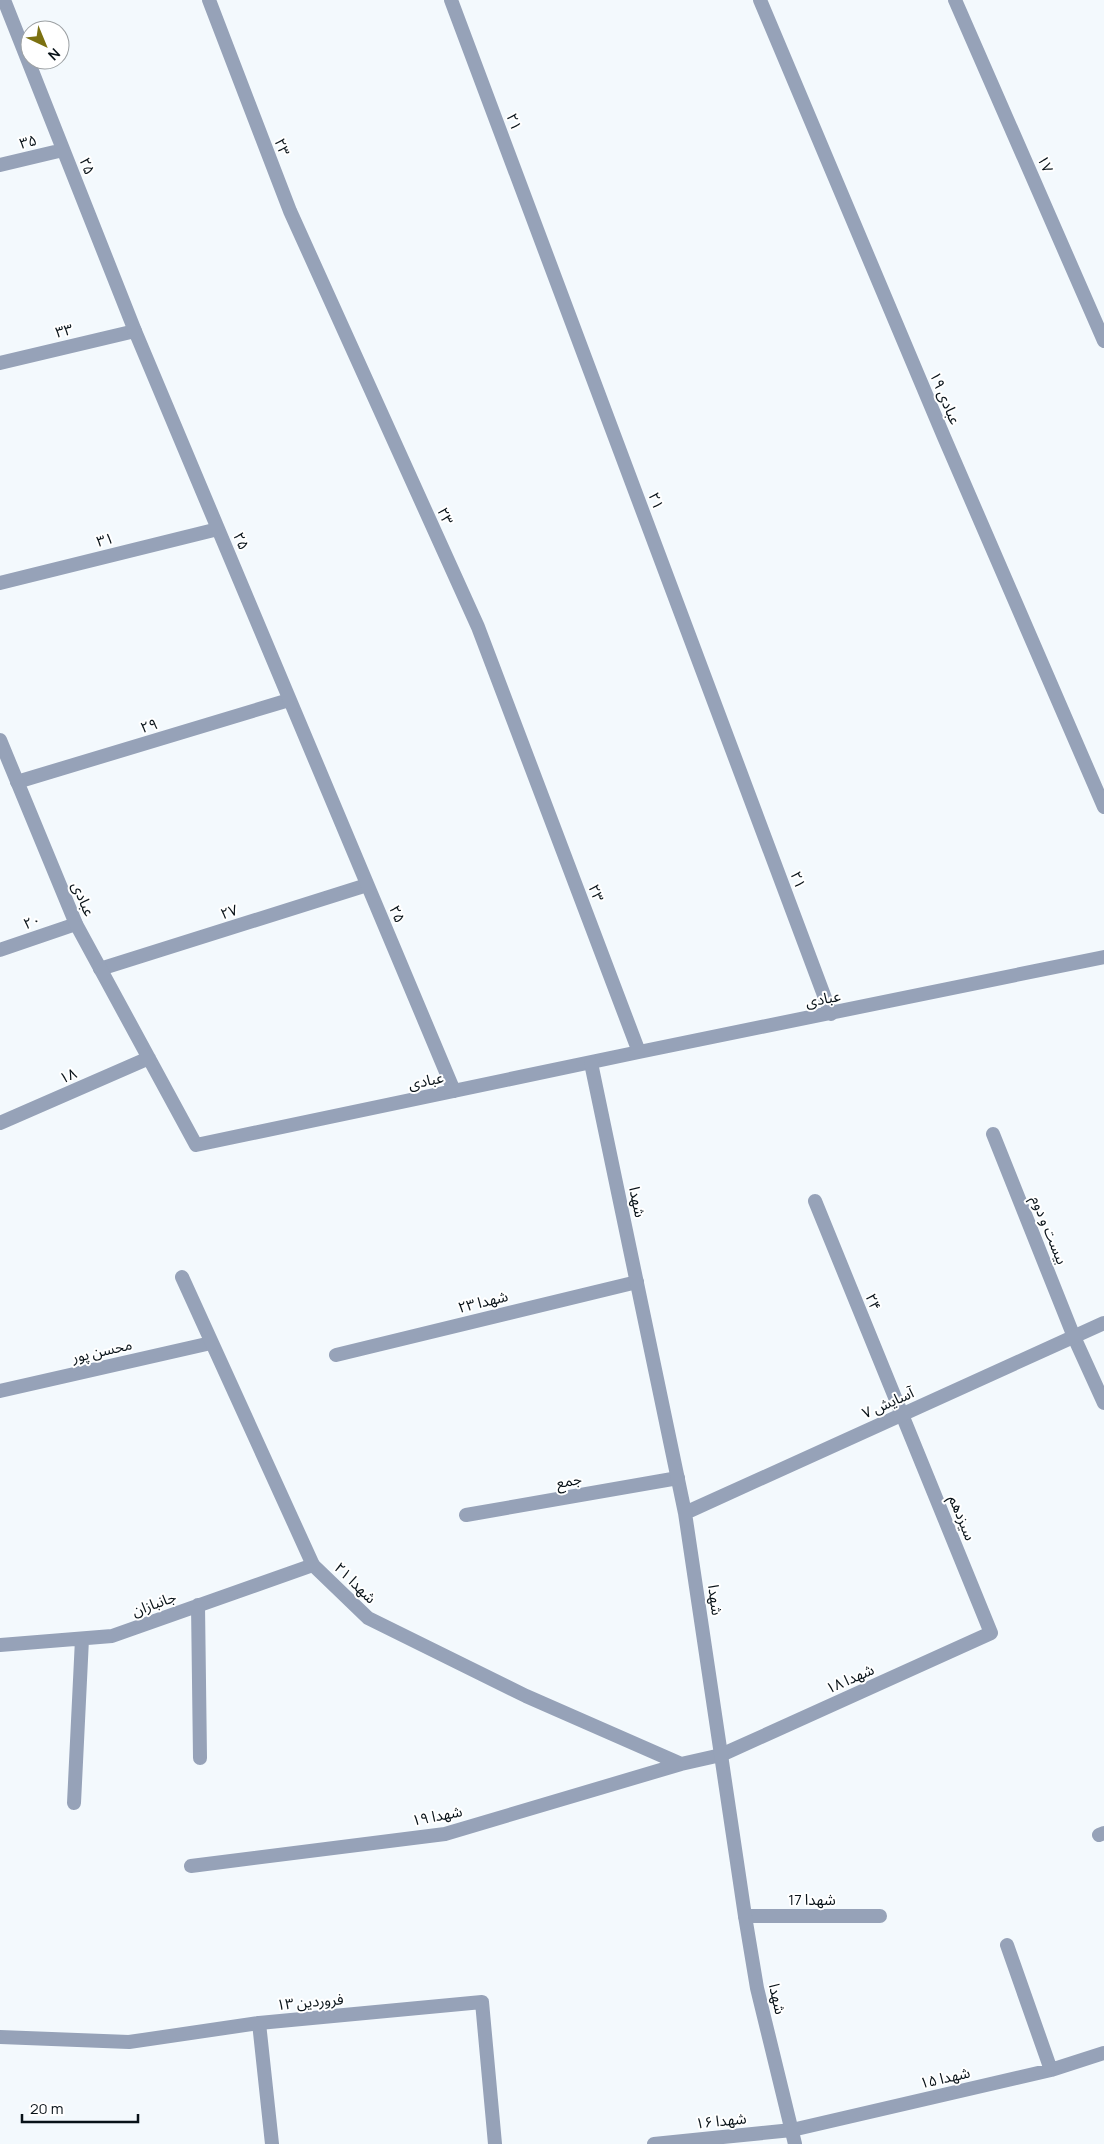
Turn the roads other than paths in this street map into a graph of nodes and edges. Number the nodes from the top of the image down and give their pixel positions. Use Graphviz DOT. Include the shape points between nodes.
graph roads {
  1 [pos="4,0"];
  2 [pos="209,0"];
  3 [pos="451,0"];
  4 [pos="760,0"];
  5 [pos="955,0"];
  6 [pos="63,150"];
  7 [pos="0,165"];
  8 [pos="135,331"];
  9 [pos="1104,340"];
  10 [pos="0,363"];
  11 [pos="218,529"];
  12 [pos="0,582"];
  13 [pos="289,700"];
  14 [pos="0,740"];
  15 [pos="17,782"];
  16 [pos="1104,806"];
  17 [pos="367,885"];
  18 [pos="76,924"];
  19 [pos="0,950"];
  20 [pos="1104,957"];
  21 [pos="100,969"];
  22 [pos="831,1014"];
  23 [pos="639,1052"];
  24 [pos="149,1058"];
  25 [pos="591,1063"];
  26 [pos="454,1091"];
  27 [pos="0,1123"];
  28 [pos="993,1134"];
  29 [pos="814,1202"];
  30 [pos="182,1276"];
  31 [pos="637,1282"];
  32 [pos="1104,1324"];
  33 [pos="1074,1337"];
  34 [pos="211,1343"];
  35 [pos="336,1355"];
  36 [pos="0,1391"];
  37 [pos="1104,1403"];
  38 [pos="902,1415"];
  39 [pos="678,1478"];
  40 [pos="685,1513"];
  41 [pos="466,1515"];
  42 [pos="312,1565"];
  43 [pos="198,1606"];
  44 [pos="992,1633"];
  45 [pos="82,1638"];
  46 [pos="0,1645"];
  47 [pos="721,1756"];
  48 [pos="200,1758"];
  49 [pos="681,1764"];
  50 [pos="74,1803"];
  51 [pos="192,1866"];
  52 [pos="745,1916"];
  53 [pos="880,1916"];
  54 [pos="1008,1945"];
  55 [pos="259,2023"];
  56 [pos="0,2037"];
  57 [pos="1104,2053"];
  58 [pos="1051,2070"];
  59 [pos="792,2130"];
  60 [pos="272,2144"];
  61 [pos="495,2144"];
  62 [pos="654,2144"];
  63 [pos="795,2144"];
  1 -- 6 [label="street, ۲۵"];
  2 -- 23 [label="street, ۲۳" via="290,211 478,628"];
  3 -- 22 [label="street, ۲۱"];
  4 -- 16 [label="street, عبادی ۱۹"];
  5 -- 9 [label="street, ۱۷"];
  6 -- 7 [label="street, ۳۵"];
  6 -- 8 [label="street, ۲۵"];
  8 -- 10 [label="street, ۳۳"];
  8 -- 11 [label="street, ۲۵"];
  11 -- 12 [label="street, ۳۱"];
  11 -- 13 [label="street, ۲۵"];
  13 -- 15 [label="street, ۲۹"];
  13 -- 17 [label="street, ۲۵"];
  14 -- 15 [label="street, عبادی"];
  15 -- 18 [label="street, عبادی"];
  17 -- 21 [label="street, ۲۷"];
  17 -- 26 [label="street, ۲۵"];
  18 -- 19 [label="street, ۲۰"];
  18 -- 21 [label="street, عبادی"];
  20 -- 22 [label="street, عبادی"];
  21 -- 24 [label="street, عبادی"];
  22 -- 23 [label="street, عبادی"];
  23 -- 25 [label="street, عبادی"];
  24 -- 26 [label="street, عبادی" via="196,1145"];
  24 -- 27 [label="street, ۱۸"];
  25 -- 26 [label="street, عبادی"];
  25 -- 31 [label="street, شهدا"];
  28 -- 33 [label="street, بیست و دوم"];
  29 -- 38 [label="street, ۲۴"];
  30 -- 34 [label="street, شهدا ۲۱"];
  31 -- 35 [label="street, شهدا ۲۳"];
  31 -- 39 [label="street, شهدا"];
  32 -- 33 [label="street, آسایش ۷"];
  33 -- 37 [label="street, بیست و دوم"];
  33 -- 38 [label="street, آسایش ۷"];
  34 -- 36 [label="street, محسن پور"];
  34 -- 42 [label="street, شهدا ۲۱"];
  38 -- 40 [label="street, آسایش ۷"];
  38 -- 44 [label="street, سیزدهم"];
  39 -- 40 [label="street, شهدا"];
  39 -- 41 [label="street, جمع"];
  40 -- 47 [label="street, شهدا"];
  42 -- 43 [label="street, جانبازان"];
  42 -- 49 [label="street, شهدا ۲۱" via="368,1618 526,1696"];
  43 -- 45 [label="street, جانبازان" via="112,1636"];
  43 -- 48 [label="street"];
  44 -- 47 [label="street, شهدا ۱۸"];
  45 -- 46 [label="street, جانبازان"];
  45 -- 50 [label="street"];
  47 -- 49 [label="street"];
  47 -- 52 [label="street, شهدا"];
  49 -- 51 [label="street, شهدا ۱۹" via="445,1834"];
  52 -- 53 [label="street, شهدا 17"];
  52 -- 59 [label="street, شهدا" via="757,1988"];
  54 -- 58 [label="street"];
  55 -- 56 [label="street, فروردین ۱۳" via="129,2042"];
  55 -- 60 [label="street"];
  55 -- 61 [label="street, فروردین ۱۳" via="482,2002"];
  57 -- 58 [label="street, شهدا ۱۵"];
  58 -- 59 [label="street, شهدا ۱۵"];
  59 -- 62 [label="street, شهدا ۱۶"];
  59 -- 63 [label="street, شهدا"];
}
